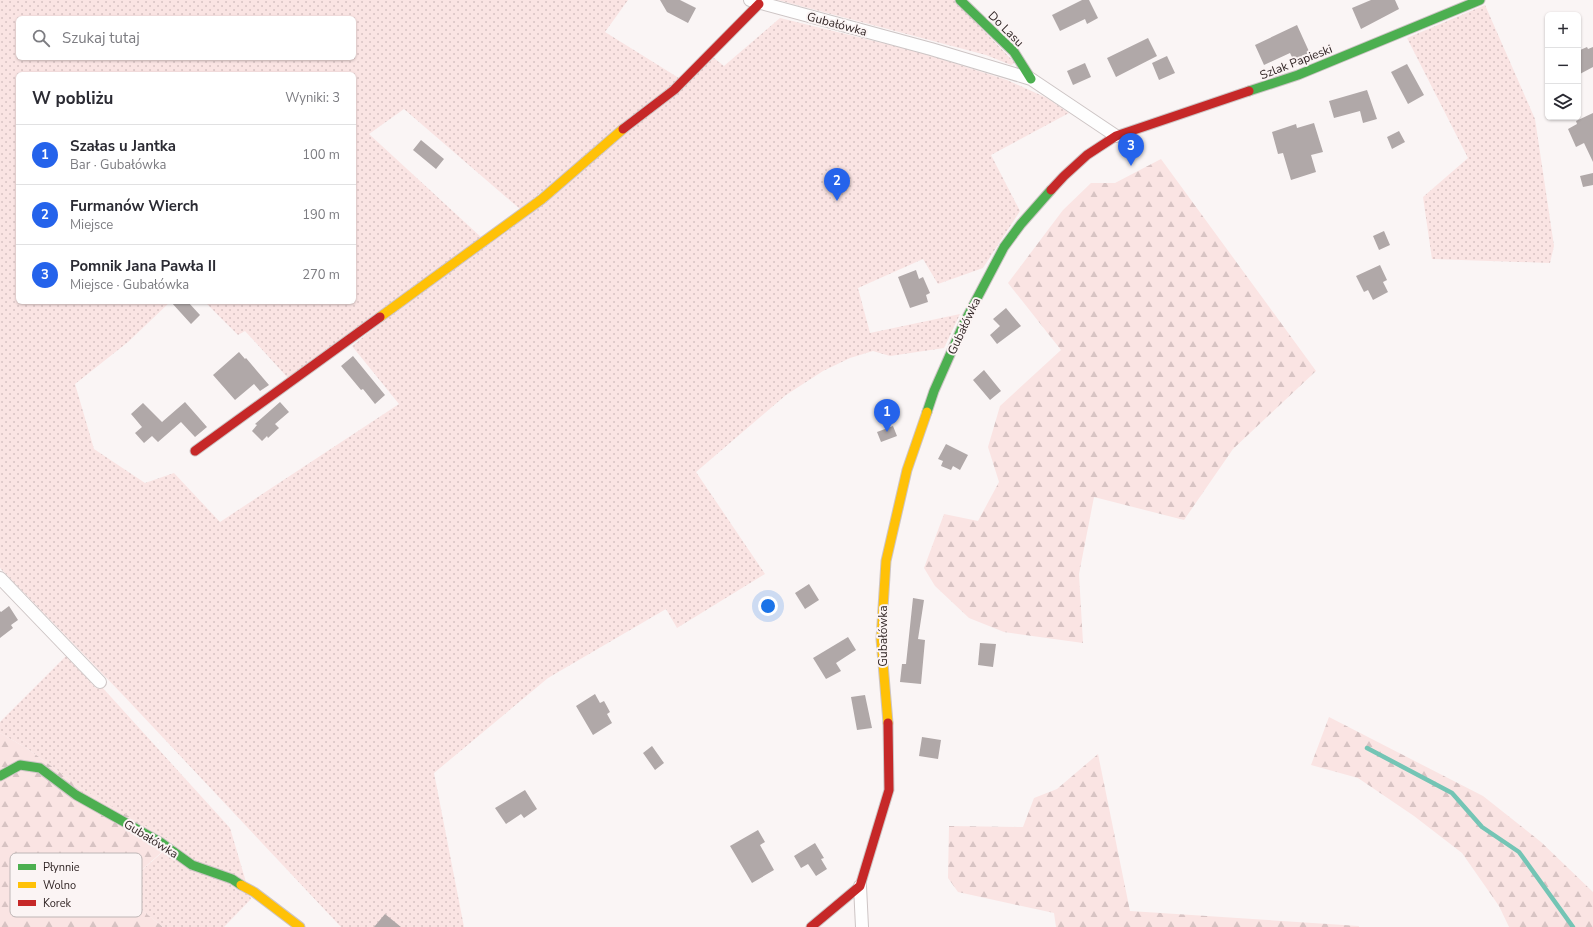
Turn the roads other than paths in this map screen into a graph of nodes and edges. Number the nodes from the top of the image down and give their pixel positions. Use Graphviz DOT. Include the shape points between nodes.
graph roads {
  1 [pos="960,0"];
  2 [pos="1480,0"];
  3 [pos="755,2"];
  4 [pos="1031,79"];
  5 [pos="1116,136"];
  6 [pos="195,451"];
  7 [pos="0,578"];
  8 [pos="100,682"];
  9 [pos="0,776"];
  10 [pos="860,886"];
  11 [pos="300,927"];
  12 [pos="811,927"];
  13 [pos="862,927"];
  1 -- 4 [label="street, Do Lasu" via="1014,52"];
  2 -- 5 [label="street, Szlak Papieski" via="1298,75"];
  3 -- 4 [label="street, Gubałówka" via="931,49"];
  3 -- 6 [label="street" via="723,42 674,90 628,125 542,199"];
  4 -- 5 [label="street, Gubałówka"];
  5 -- 10 [label="street, Gubałówka" via="1088,155 1064,176 1020,224 994,264 934,391 907,470 886,561 881,639 888,728 889,790"];
  7 -- 8 [label="street"];
  9 -- 11 [label="street, Gubałówka" via="20,765 40,768 76,795 160,842 192,865 232,879 254,892"];
  10 -- 12 [label="street"];
  10 -- 13 [label="street"];
}
